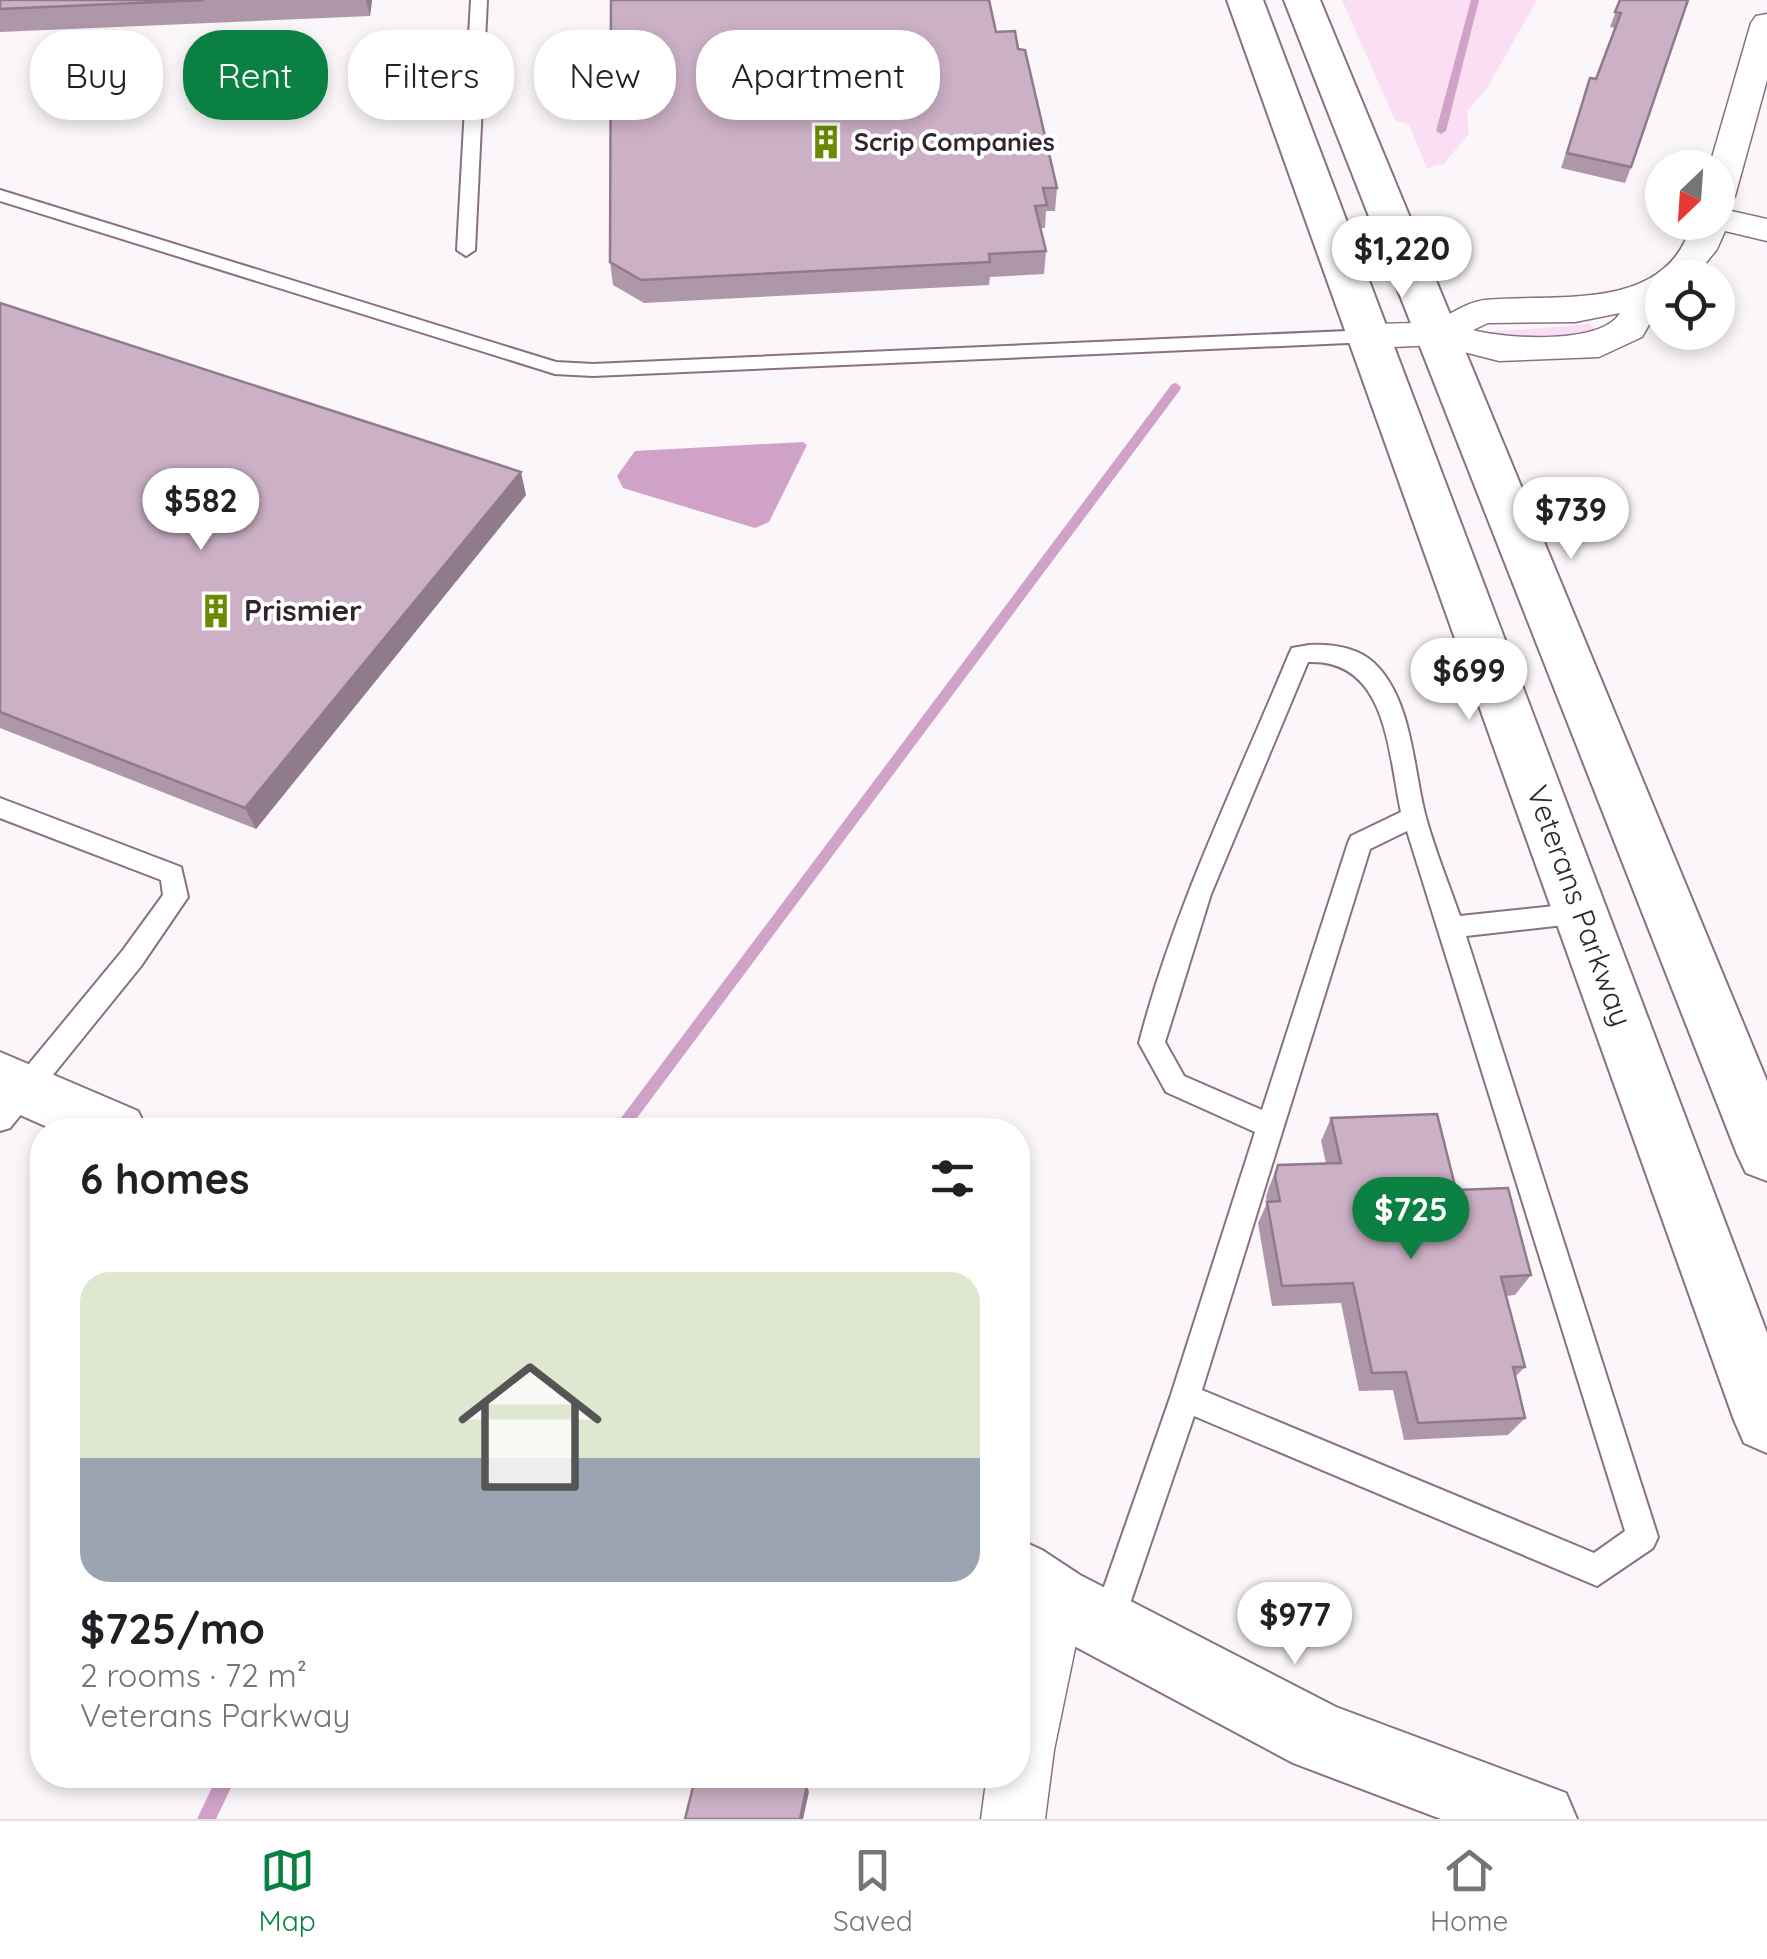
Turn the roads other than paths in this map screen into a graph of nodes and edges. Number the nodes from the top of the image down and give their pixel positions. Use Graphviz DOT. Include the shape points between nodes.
graph roads {
  1 [pos="479,0"];
  2 [pos="1245,0"];
  3 [pos="1302,0"];
  4 [pos="1767,23"];
  5 [pos="1731,150"];
  6 [pos="0,195"];
  7 [pos="1735,222"];
  8 [pos="1767,230"];
  9 [pos="1705,240"];
  10 [pos="466,250"];
  11 [pos="1686,260"];
  12 [pos="1645,308"];
  13 [pos="1437,333"];
  14 [pos="1370,336"];
  15 [pos="0,808"];
  16 [pos="1414,817"];
  17 [pos="1582,913"];
  18 [pos="1451,927"];
  19 [pos="8,1096"];
  20 [pos="79,1118"];
  21 [pos="1270,1126"];
  22 [pos="1767,1154"];
  23 [pos="1185,1398"];
  24 [pos="1767,1420"];
  25 [pos="1060,1600"];
  26 [pos="1030,1718"];
  27 [pos="1017,1788"];
  28 [pos="1467,1805"];
  29 [pos="1013,1819"];
  30 [pos="1540,1819"];
  1 -- 10 [label="lane"];
  2 -- 14 [label="main road, Veterans Parkway"];
  3 -- 13 [label="main road"];
  4 -- 5 [label="street"];
  6 -- 14 [label="lane" via="555,368"];
  7 -- 8 [label="street"];
  9 -- 11 [label="street"];
  12 -- 13 [label="street" via="1629,329 1599,345 1499,350"];
  13 -- 14 [label="street"];
  13 -- 22 [label="main road"];
  14 -- 17 [label="main road, Veterans Parkway"];
  15 -- 19 [label="lane" via="172,874 176,897 132,958"];
  16 -- 18 [label="lane"];
  16 -- 21 [label="lane" via="1360,843"];
  16 -- 21 [label="lane" via="1389,715 1370,672 1327,650 1300,654 1186,926 1152,1043 1174,1084"];
  17 -- 18 [label="lane"];
  17 -- 24 [label="main road, Veterans Parkway"];
  18 -- 23 [label="lane" via="1642,1537 1596,1570"];
  19 -- 20 [label="main road"];
  21 -- 23 [label="lane"];
  23 -- 25 [label="lane"];
  25 -- 26 [label="street"];
  25 -- 28 [label="main road" via="1319,1737"];
  27 -- 29 [label="street"];
  28 -- 30 [label="main road"];
}
